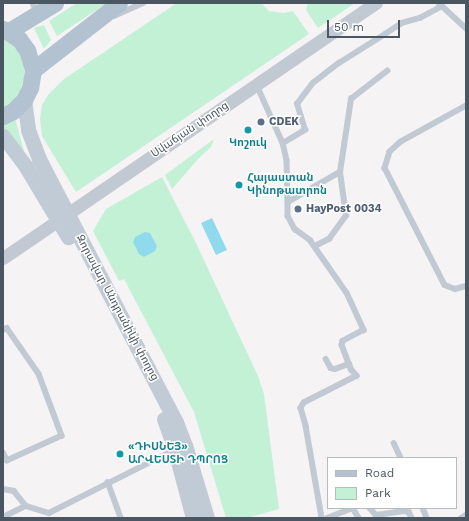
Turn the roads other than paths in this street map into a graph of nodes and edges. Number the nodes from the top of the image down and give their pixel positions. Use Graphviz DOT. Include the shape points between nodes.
graph roads {
  1 [pos="55,3"];
  2 [pos="119,3"];
  3 [pos="143,3"];
  4 [pos="376,3"];
  5 [pos="440,5"];
  6 [pos="35,9"];
  7 [pos="466,28"];
  8 [pos="6,30"];
  9 [pos="82,30"];
  10 [pos="33,70"];
  11 [pos="387,71"];
  12 [pos="257,84"];
  13 [pos="24,100"];
  14 [pos="466,106"];
  15 [pos="3,116"];
  16 [pos="3,136"];
  17 [pos="283,143"];
  18 [pos="340,172"];
  19 [pos="288,202"];
  20 [pos="62,217"];
  21 [pos="315,246"];
  22 [pos="3,258"];
  23 [pos="466,286"];
  24 [pos="3,330"];
  25 [pos="326,359"];
  26 [pos="349,364"];
  27 [pos="394,443"];
  28 [pos="180,448"];
  29 [pos="3,453"];
  30 [pos="401,457"];
  31 [pos="108,482"];
  32 [pos="3,489"];
  33 [pos="26,506"];
  34 [pos="356,509"];
  35 [pos="371,509"];
  36 [pos="424,509"];
  37 [pos="50,515"];
  38 [pos="466,515"];
  39 [pos="3,517"];
  40 [pos="121,518"];
  41 [pos="193,518"];
  42 [pos="207,518"];
  43 [pos="322,518"];
  44 [pos="327,518"];
  45 [pos="359,518"];
  46 [pos="412,518"];
  47 [pos="428,518"];
  48 [pos="461,518"];
  1 -- 6 [label="main road"];
  2 -- 9 [label="main road"];
  3 -- 9 [label="lane"];
  4 -- 12 [label="street, Սվաճյան փողոց"];
  5 -- 7 [label="lane"];
  5 -- 17 [label="lane" via="420,18 402,23 384,34 313,83 297,104 305,130"];
  6 -- 8 [label="main road"];
  8 -- 10 [label="main road" via="20,39 27,50"];
  9 -- 10 [label="main road"];
  10 -- 13 [label="main road" via="30,88"];
  11 -- 18 [label="lane" via="351,99"];
  12 -- 17 [label="lane"];
  12 -- 20 [label="street, Սվաճյան փողոց"];
  13 -- 15 [label="main road"];
  13 -- 20 [label="main road, Զորավար Անդրանիկի փողոց" via="28,130"];
  14 -- 23 [label="lane" via="401,142 390,152 385,168 445,285 455,288"];
  16 -- 20 [label="main road, Զորավար Անդրանիկի փողոց"];
  17 -- 19 [label="lane" via="287,160"];
  18 -- 19 [label="lane"];
  18 -- 21 [label="lane" via="346,216 329,239"];
  19 -- 21 [label="lane" via="288,216 296,229"];
  20 -- 22 [label="street, Սվաճյան փողոց"];
  20 -- 28 [label="main road, Զորավար Անդրանիկի փողոց"];
  21 -- 26 [label="lane" via="347,293 364,330 343,341"];
  24 -- 29 [label="lane" via="7,328 39,374 62,436 7,462"];
  25 -- 26 [label="lane" via="334,369"];
  26 -- 43 [label="lane" via="357,376 304,403 301,408"];
  27 -- 30 [label="lane"];
  28 -- 31 [label="lane"];
  28 -- 41 [label="main road, Զորավար Անդրանիկի փողոց"];
  28 -- 42 [label="main road, Զորավար Անդրանիկի փողոց"];
  31 -- 37 [label="lane"];
  31 -- 40 [label="lane"];
  32 -- 33 [label="lane" via="14,491"];
  33 -- 37 [label="lane"];
  33 -- 39 [label="lane"];
  34 -- 44 [label="lane" via="349,509"];
  34 -- 45 [label="lane"];
  35 -- 46 [label="lane" via="376,516 404,511 409,512"];
  36 -- 47 [label="lane"];
  38 -- 48 [label="lane"];
}
